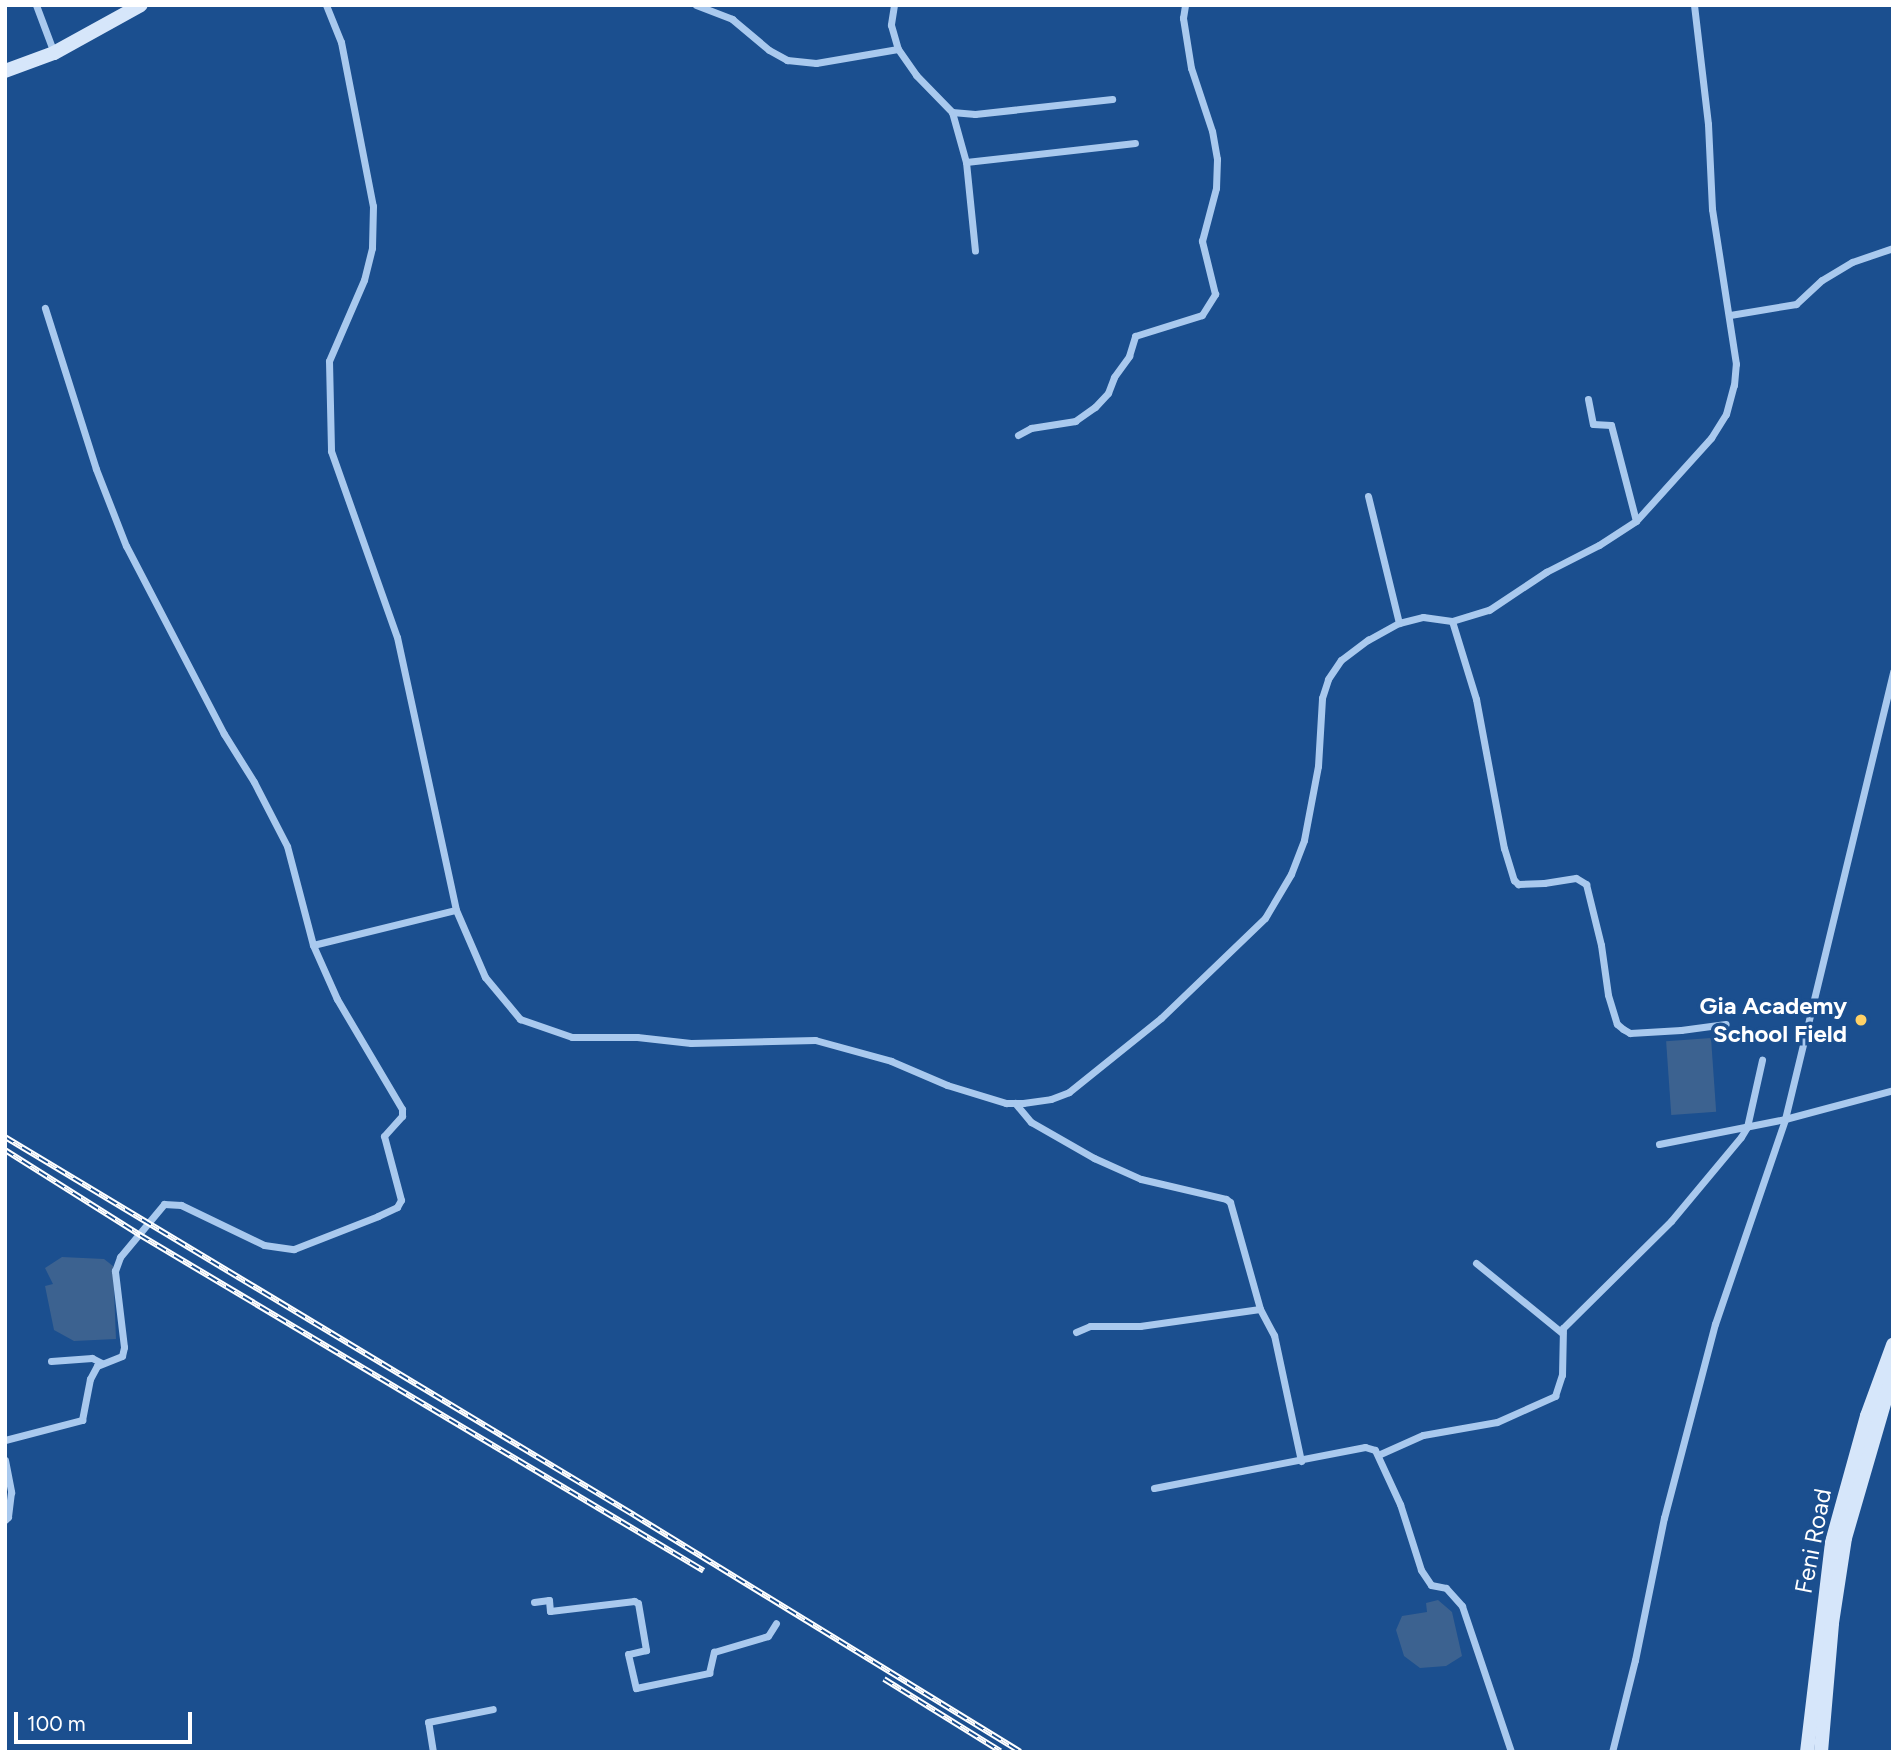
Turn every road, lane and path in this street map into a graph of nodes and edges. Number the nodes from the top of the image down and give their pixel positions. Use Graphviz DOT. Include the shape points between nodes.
graph roads {
  1 [pos="36,5"];
  2 [pos="141,5"];
  3 [pos="326,5"];
  4 [pos="696,5"];
  5 [pos="894,5"];
  6 [pos="1185,5"];
  7 [pos="1694,5"];
  8 [pos="898,48"];
  9 [pos="54,53"];
  10 [pos="5,71"];
  11 [pos="1112,99"];
  12 [pos="952,112"];
  13 [pos="1135,144"];
  14 [pos="966,162"];
  15 [pos="1893,248"];
  16 [pos="975,251"];
  17 [pos="46,308"];
  18 [pos="1730,315"];
  19 [pos="1588,399"];
  20 [pos="1018,435"];
  21 [pos="1368,496"];
  22 [pos="1636,521"];
  23 [pos="1452,621"];
  24 [pos="1399,623"];
  25 [pos="1893,671"];
  26 [pos="456,910"];
  27 [pos="313,945"];
  28 [pos="1726,1024"];
  29 [pos="1762,1060"];
  30 [pos="1893,1090"];
  31 [pos="1015,1103"];
  32 [pos="1785,1119"];
  33 [pos="1747,1127"];
  34 [pos="1659,1143"];
  35 [pos="1476,1264"];
  36 [pos="1260,1309"];
  37 [pos="1076,1332"];
  38 [pos="1562,1334"];
  39 [pos="1893,1345"];
  40 [pos="51,1361"];
  41 [pos="102,1363"];
  42 [pos="1893,1373"];
  43 [pos="5,1440"];
  44 [pos="1378,1455"];
  45 [pos="5,1460"];
  46 [pos="1301,1461"];
  47 [pos="1154,1488"];
  48 [pos="5,1520"];
  49 [pos="534,1602"];
  50 [pos="776,1623"];
  51 [pos="493,1709"];
  52 [pos="433,1752"];
  53 [pos="1511,1752"];
  54 [pos="1612,1752"];
  55 [pos="1807,1752"];
  56 [pos="1821,1752"];
  1 -- 9 [label="street"];
  2 -- 9 [label="main road"];
  3 -- 26 [label="street" via="341,42 373,206 372,248 364,280 329,361 331,451 397,637"];
  4 -- 8 [label="street" via="732,19 787,60 816,63"];
  5 -- 8 [label="street" via="891,25"];
  6 -- 20 [label="street" via="1191,68 1217,159 1216,188 1202,241 1215,294 1202,315 1135,336 1129,356 1096,407 1075,421 1031,428"];
  7 -- 18 [label="street" via="1712,209"];
  8 -- 12 [label="street" via="916,75"];
  9 -- 10 [label="main road"];
  11 -- 12 [label="street" via="975,114"];
  12 -- 14 [label="street"];
  13 -- 14 [label="street"];
  14 -- 16 [label="street"];
  15 -- 18 [label="street" via="1852,262 1822,280 1796,304"];
  17 -- 27 [label="street" via="96,469 126,546 287,846"];
  18 -- 22 [label="street" via="1736,364 1726,414 1691,463"];
  19 -- 22 [label="street" via="1593,424 1611,425"];
  21 -- 24 [label="street"];
  22 -- 23 [label="street" via="1489,610"];
  23 -- 24 [label="street" via="1423,617"];
  23 -- 28 [label="street" via="1476,699 1514,880 1518,884 1576,878 1586,884 1608,995 1623,1029 1630,1033"];
  24 -- 31 [label="street" via="1341,660 1328,679 1304,840 1292,874 1265,918 1161,1018 1069,1092"];
  25 -- 32 [label="street"];
  26 -- 27 [label="street"];
  26 -- 31 [label="street" via="485,977 520,1019 542,1028 572,1037 691,1043 815,1040"];
  27 -- 41 [label="street" via="337,999 402,1109 384,1136 401,1200 378,1216 294,1249 264,1245 181,1205 164,1204 120,1257 116,1271 124,1347 122,1356"];
  29 -- 33 [label="street"];
  30 -- 32 [label="street"];
  31 -- 36 [label="street" via="1031,1122 1094,1158 1141,1179 1230,1202"];
  32 -- 33 [label="street"];
  32 -- 54 [label="street" via="1714,1324 1664,1518"];
  33 -- 34 [label="street"];
  33 -- 38 [label="street" via="1671,1221 1574,1315"];
  35 -- 38 [label="street"];
  36 -- 37 [label="street" via="1140,1326 1090,1326"];
  36 -- 46 [label="street" via="1274,1335"];
  38 -- 44 [label="street" via="1562,1375 1555,1396 1497,1422 1423,1435"];
  39 -- 55 [label="main road, Feni Road" via="1867,1416 1832,1542"];
  40 -- 41 [label="street" via="81,1357"];
  41 -- 43 [label="street" via="90,1379 82,1420"];
  42 -- 56 [label="main road" via="1845,1538"];
  44 -- 46 [label="street" via="1365,1447"];
  44 -- 53 [label="street" via="1421,1570 1431,1585 1446,1588 1462,1606"];
  45 -- 48 [label="street" via="11,1492"];
  46 -- 47 [label="street"];
  49 -- 50 [label="street" via="549,1600 551,1611 638,1603 646,1650 628,1654 636,1688 709,1673 713,1652 768,1636"];
  51 -- 52 [label="street" via="428,1722"];
}
